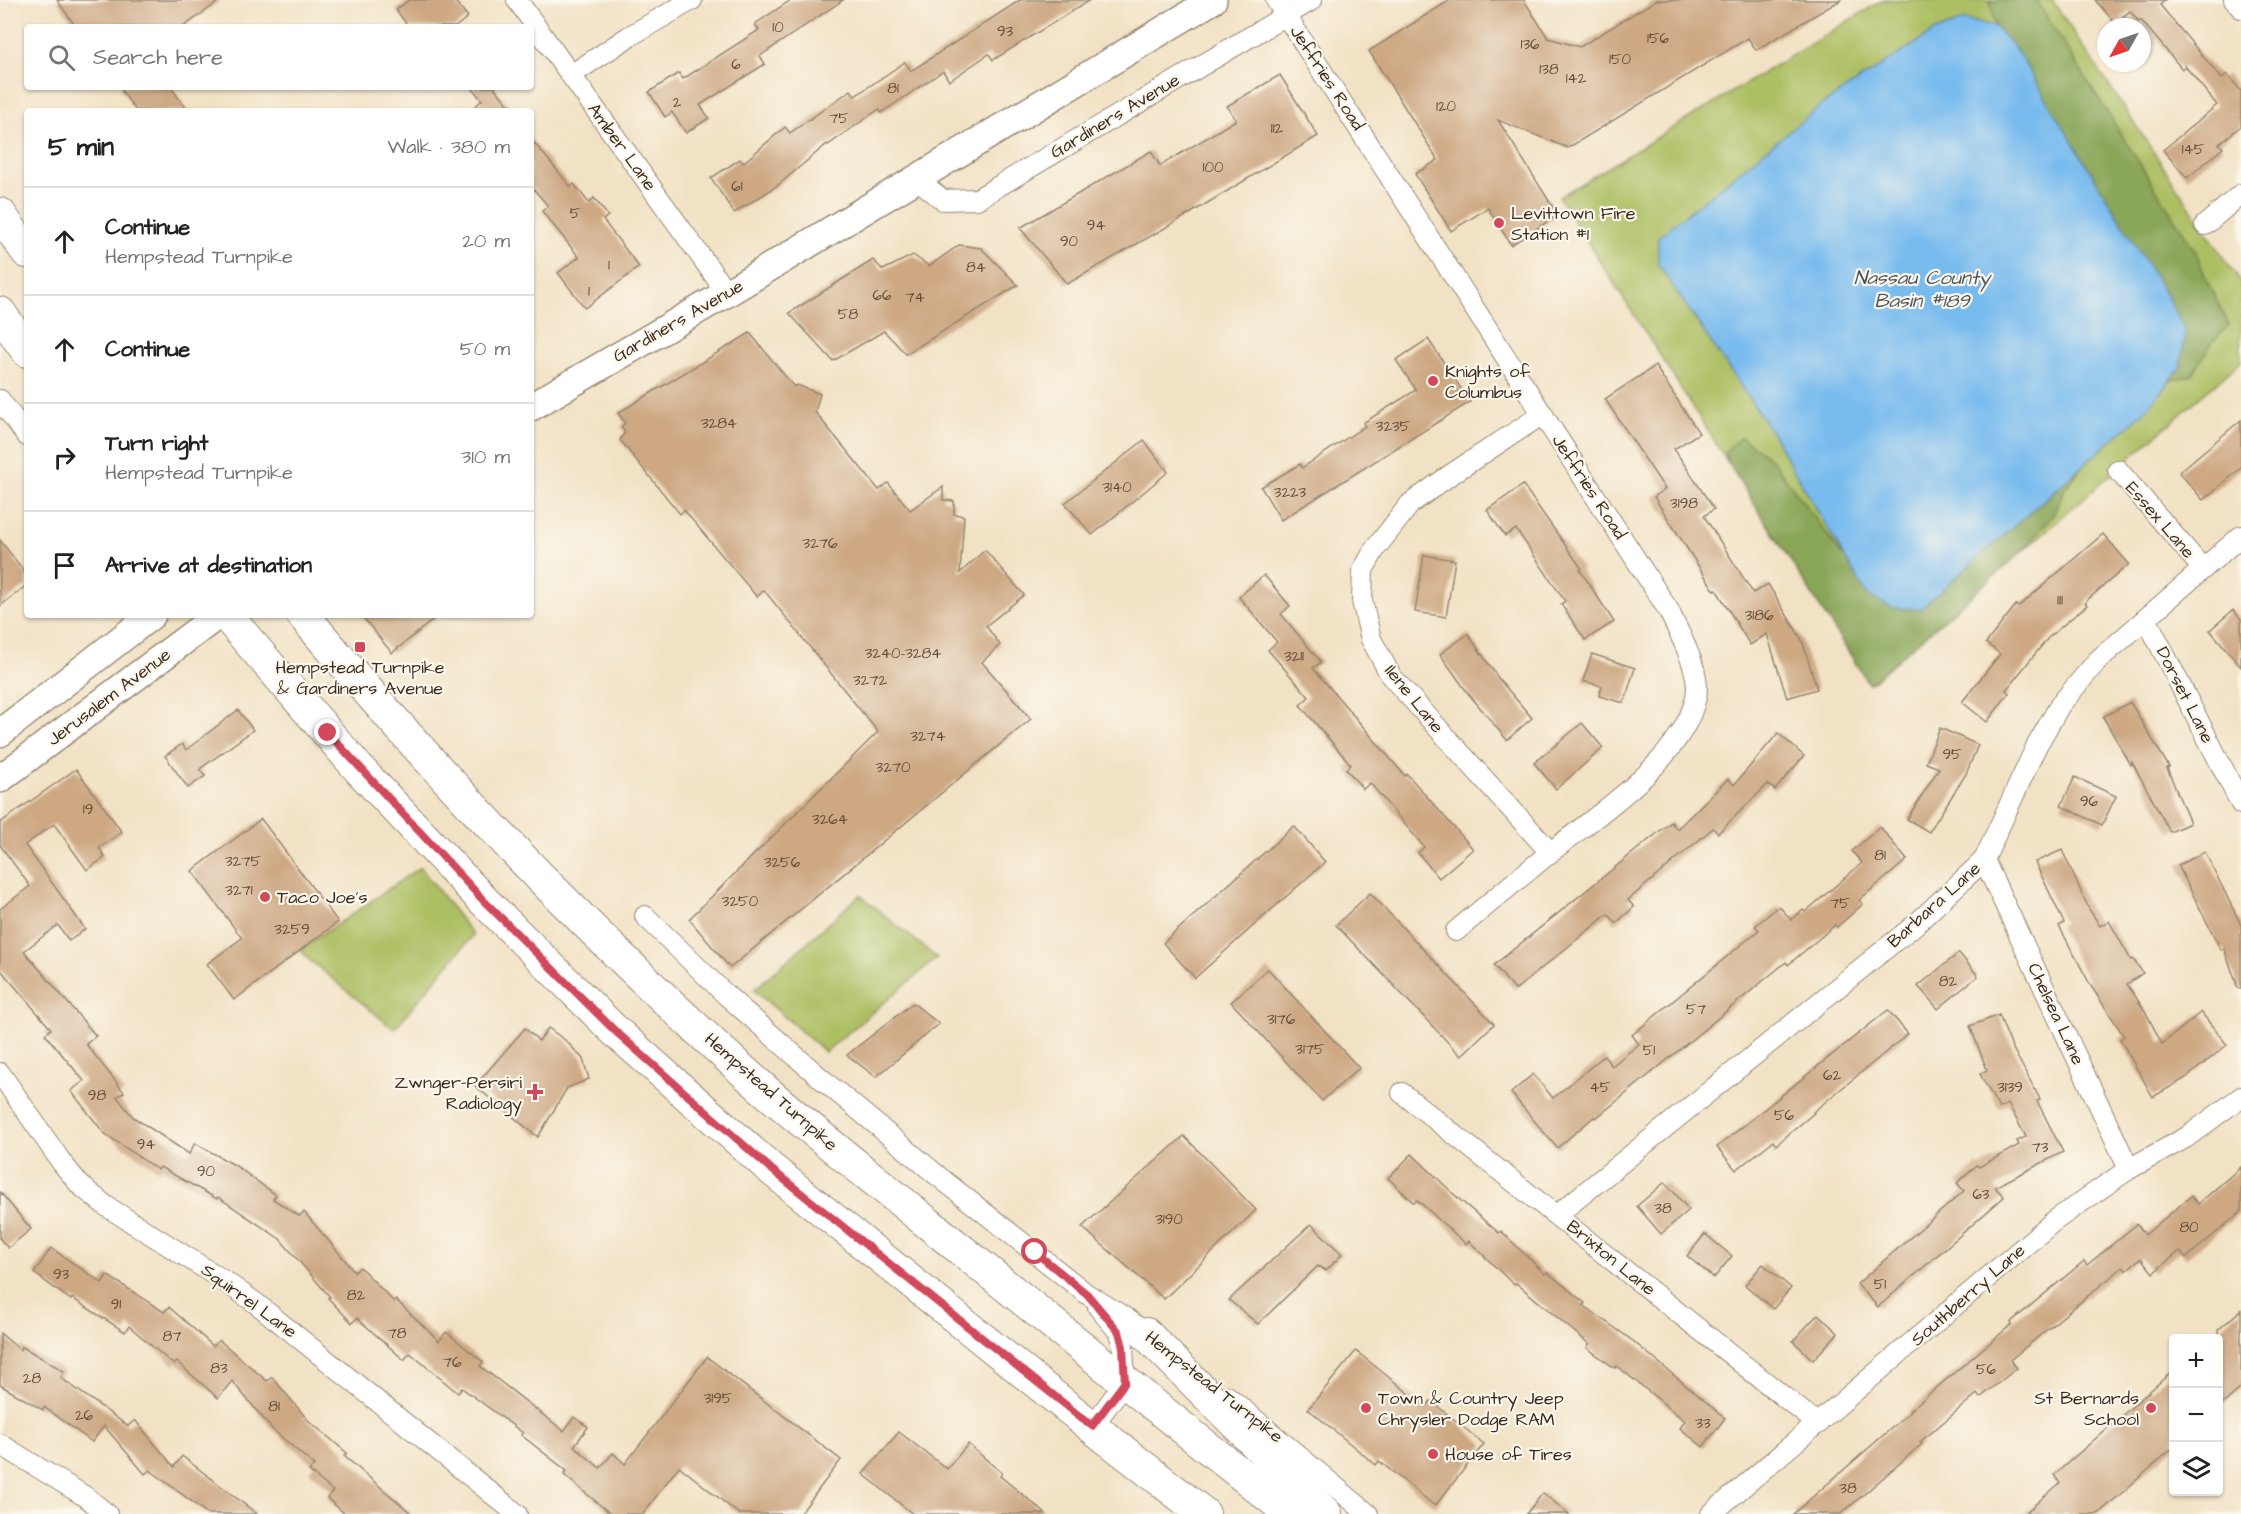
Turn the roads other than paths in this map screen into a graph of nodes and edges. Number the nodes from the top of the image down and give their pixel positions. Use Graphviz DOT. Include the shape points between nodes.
graph roads {
  1 [pos="517,0"];
  2 [pos="692,0"];
  3 [pos="1214,0"];
  4 [pos="1312,0"];
  5 [pos="2234,0"];
  6 [pos="1281,8"];
  7 [pos="2241,8"];
  8 [pos="571,75"];
  9 [pos="917,178"];
  10 [pos="2241,194"];
  11 [pos="0,214"];
  12 [pos="2205,225"];
  13 [pos="24,248"];
  14 [pos="727,293"];
  15 [pos="0,313"];
  16 [pos="24,347"];
  17 [pos="0,400"];
  18 [pos="534,405"];
  19 [pos="1543,414"];
  20 [pos="24,432"];
  21 [pos="2118,470"];
  22 [pos="2241,536"];
  23 [pos="2203,569"];
  24 [pos="148,618"];
  25 [pos="214,618"];
  26 [pos="229,618"];
  27 [pos="305,618"];
  28 [pos="2146,618"];
  29 [pos="0,733"];
  30 [pos="0,779"];
  31 [pos="2241,804"];
  32 [pos="1550,852"];
  33 [pos="1984,860"];
  34 [pos="645,916"];
  35 [pos="1456,932"];
  36 [pos="0,1073"];
  37 [pos="1402,1093"];
  38 [pos="2241,1097"];
  39 [pos="2129,1169"];
  40 [pos="1557,1215"];
  41 [pos="1087,1294"];
  42 [pos="1146,1334"];
  43 [pos="1125,1382"];
  44 [pos="1818,1424"];
  45 [pos="1092,1426"];
  46 [pos="0,1444"];
  47 [pos="107,1514"];
  48 [pos="517,1514"];
  49 [pos="1204,1514"];
  50 [pos="1292,1514"];
  51 [pos="1326,1514"];
  52 [pos="1368,1514"];
  53 [pos="1711,1514"];
  1 -- 8 [label="street, Amber Lane"];
  2 -- 8 [label="street"];
  3 -- 9 [label="main road, Gardiners Avenue"];
  4 -- 6 [label="street, Gardiners Avenue"];
  5 -- 7 [label="street"];
  6 -- 9 [label="street, Gardiners Avenue" via="976,199 943,200"];
  6 -- 19 [label="street, Jeffries Road"];
  8 -- 14 [label="street, Amber Lane"];
  9 -- 14 [label="main road, Gardiners Avenue"];
  10 -- 12 [label="street"];
  11 -- 13 [label="main road"];
  14 -- 18 [label="main road, Gardiners Avenue"];
  15 -- 16 [label="main road"];
  17 -- 20 [label="street"];
  19 -- 32 [label="street, Jeffries Road" via="1669,611 1696,675 1696,696 1688,719 1644,779"];
  19 -- 32 [label="street, Ilene Lane" via="1410,504 1363,570 1362,601 1371,639 1390,676"];
  21 -- 23 [label="street, Essex Lane"];
  22 -- 23 [label="street, Barbara Lane"];
  23 -- 28 [label="street, Barbara Lane"];
  24 -- 29 [label="main road, Jerusalem Avenue"];
  25 -- 30 [label="main road, Jerusalem Avenue"];
  26 -- 45 [label="main road" via="374,785 614,1030 771,1169"];
  27 -- 43 [label="main road, Hempstead Turnpike" via="360,684 519,856 659,994 790,1110"];
  28 -- 31 [label="street, Dorset Lane"];
  28 -- 33 [label="street, Barbara Lane" via="2098,660 2060,705 2036,747"];
  32 -- 35 [label="street, Jeffries Road"];
  33 -- 39 [label="street, Chelsea Lane"];
  33 -- 40 [label="street, Barbara Lane" via="1916,924"];
  34 -- 41 [label="street, Hempstead Turnpike" via="824,1081"];
  36 -- 48 [label="street, Squirrel Lane" via="80,1185 257,1304"];
  37 -- 40 [label="street, Brixton Lane"];
  38 -- 39 [label="street, Southberry Lane" via="2187,1137"];
  39 -- 44 [label="street, Southberry Lane" via="2054,1221"];
  40 -- 44 [label="street, Brixton Lane"];
  41 -- 42 [label="street, Hempstead Turnpike"];
  41 -- 43 [label="street" via="1119,1332"];
  42 -- 51 [label="main road"];
  42 -- 52 [label="street, Hempstead Turnpike"];
  43 -- 45 [label="street"];
  43 -- 50 [label="main road, Hempstead Turnpike"];
  44 -- 53 [label="street, Southberry Lane"];
  45 -- 49 [label="main road"];
  46 -- 47 [label="street"];
}
